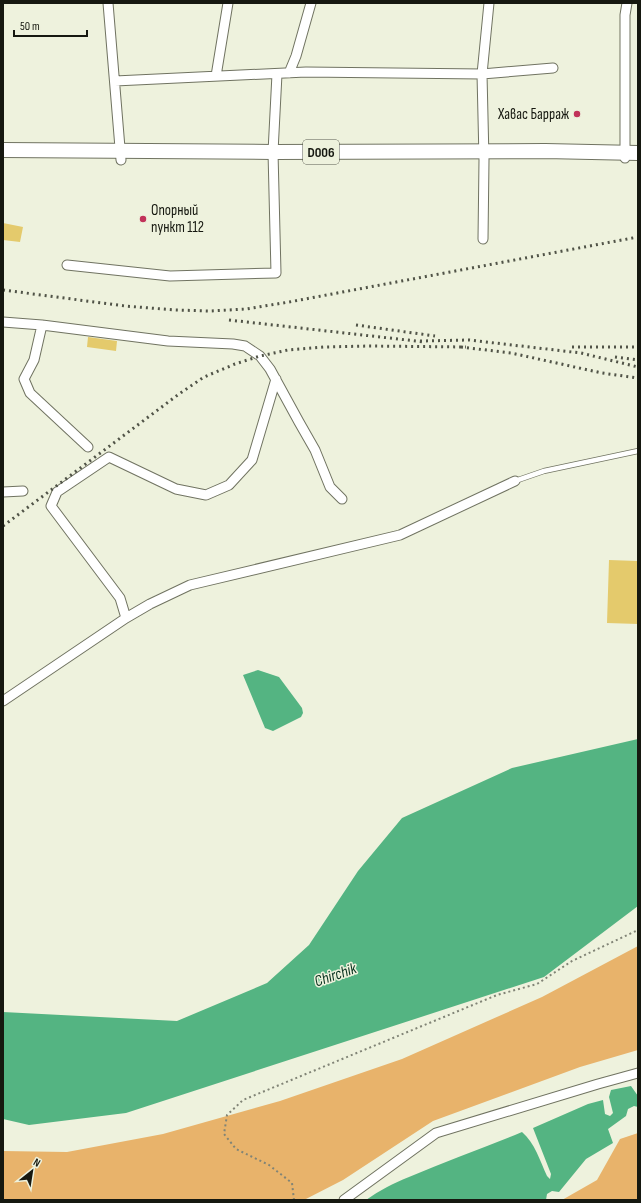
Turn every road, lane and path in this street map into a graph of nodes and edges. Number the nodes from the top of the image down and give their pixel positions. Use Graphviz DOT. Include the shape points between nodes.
graph roads {
  1 [pos="108,3"];
  2 [pos="228,3"];
  3 [pos="311,3"];
  4 [pos="489,3"];
  5 [pos="626,3"];
  6 [pos="553,68"];
  7 [pos="289,73"];
  8 [pos="277,74"];
  9 [pos="482,74"];
  10 [pos="216,76"];
  11 [pos="115,81"];
  12 [pos="3,150"];
  13 [pos="121,155"];
  14 [pos="484,156"];
  15 [pos="632,156"];
  16 [pos="273,157"];
  17 [pos="3,159"];
  18 [pos="483,239"];
  19 [pos="67,265"];
  20 [pos="3,322"];
  21 [pos="42,325"];
  22 [pos="276,379"];
  23 [pos="88,447"];
  24 [pos="638,451"];
  25 [pos="515,481"];
  26 [pos="23,491"];
  27 [pos="3,492"];
  28 [pos="342,498"];
  29 [pos="126,618"];
  30 [pos="3,701"];
  31 [pos="638,930"];
  32 [pos="638,1073"];
  33 [pos="294,1200"];
  34 [pos="344,1200"];
  1 -- 11 [label="street"];
  2 -- 10 [label="street"];
  3 -- 7 [label="street"];
  4 -- 9 [label="street"];
  5 -- 15 [label="street"];
  6 -- 9 [label="street"];
  7 -- 8 [label="street"];
  7 -- 9 [label="street"];
  8 -- 10 [label="street"];
  8 -- 16 [label="street"];
  9 -- 14 [label="street"];
  10 -- 11 [label="street"];
  11 -- 13 [label="street"];
  12 -- 13 [label="main road, D006"];
  13 -- 16 [label="main road, D006"];
  13 -- 17 [label="main road, D006"];
  14 -- 15 [label="main road, D006"];
  14 -- 16 [label="main road, D006"];
  14 -- 18 [label="street"];
  16 -- 19 [label="street" via="276,273 170,276"];
  20 -- 21 [label="street"];
  21 -- 22 [label="street" via="168,341 245,346 260,356"];
  21 -- 23 [label="street" via="34,360 24,379 30,392"];
  22 -- 28 [label="street" via="315,450 330,487"];
  22 -- 29 [label="street" via="252,460 229,485 206,495 176,489 109,457 57,492 51,506 120,598"];
  24 -- 25 [label="lane" via="544,471"];
  25 -- 29 [label="street" via="400,535 190,585"];
  26 -- 27 [label="street"];
  29 -- 30 [label="street"];
  31 -- 33 [label="path" via="572,961 538,984 497,995 243,1100 227,1115 224,1134 236,1149 268,1165 292,1183"];
  32 -- 34 [label="street" via="436,1133"];
}
